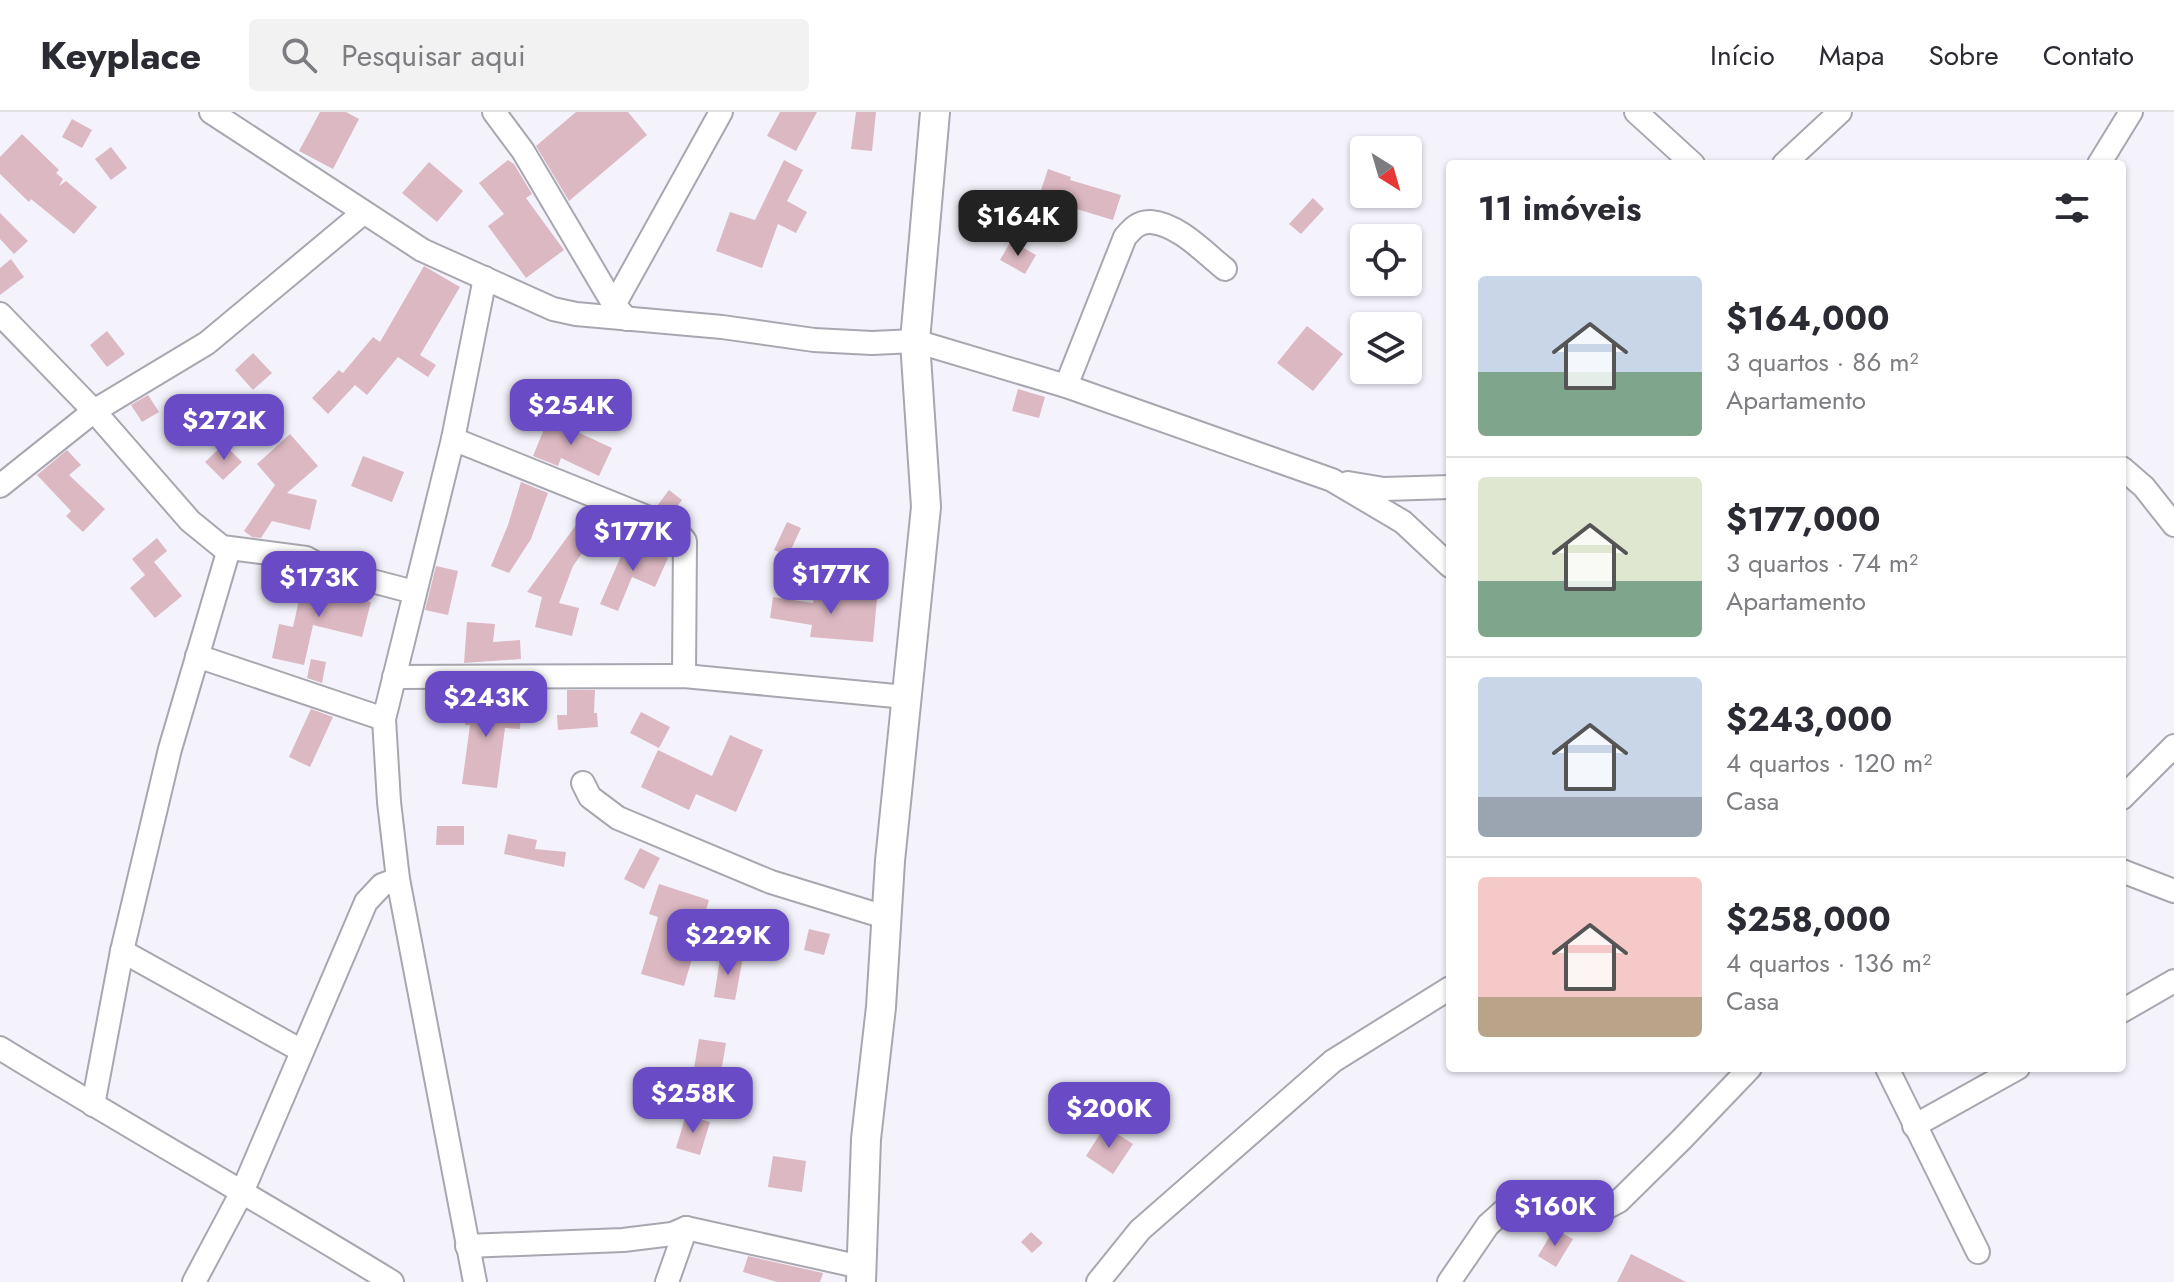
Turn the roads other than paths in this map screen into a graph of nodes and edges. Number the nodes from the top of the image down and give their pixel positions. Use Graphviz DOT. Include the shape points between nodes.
graph roads {
  1 [pos="211,112"];
  2 [pos="494,112"];
  3 [pos="721,112"];
  4 [pos="935,112"];
  5 [pos="1636,112"];
  6 [pos="1840,112"];
  7 [pos="2131,112"];
  8 [pos="1689,160"];
  9 [pos="1788,160"];
  10 [pos="2101,160"];
  11 [pos="363,213"];
  12 [pos="1225,269"];
  13 [pos="485,278"];
  14 [pos="620,312"];
  15 [pos="0,314"];
  16 [pos="915,341"];
  17 [pos="1066,386"];
  18 [pos="94,411"];
  19 [pos="453,439"];
  20 [pos="2126,471"];
  21 [pos="1332,480"];
  22 [pos="0,486"];
  23 [pos="1446,487"];
  24 [pos="2174,525"];
  25 [pos="229,549"];
  26 [pos="1446,562"];
  27 [pos="414,592"];
  28 [pos="197,656"];
  29 [pos="684,676"];
  30 [pos="394,677"];
  31 [pos="906,697"];
  32 [pos="384,719"];
  33 [pos="2174,746"];
  34 [pos="583,783"];
  35 [pos="2126,794"];
  36 [pos="2126,873"];
  37 [pos="398,879"];
  38 [pos="2174,891"];
  39 [pos="885,917"];
  40 [pos="122,951"];
  41 [pos="2174,981"];
  42 [pos="1446,990"];
  43 [pos="2126,1009"];
  44 [pos="0,1048"];
  45 [pos="302,1051"];
  46 [pos="1746,1072"];
  47 [pos="1889,1072"];
  48 [pos="2011,1072"];
  49 [pos="93,1105"];
  50 [pos="1914,1126"];
  51 [pos="243,1190"];
  52 [pos="686,1228"];
  53 [pos="467,1246"];
  54 [pos="1978,1252"];
  55 [pos="861,1275"];
  56 [pos="194,1282"];
  57 [pos="392,1282"];
  58 [pos="475,1282"];
  59 [pos="667,1282"];
  60 [pos="1098,1282"];
  61 [pos="1449,1282"];
  1 -- 11 [label="street"];
  2 -- 14 [label="street"];
  3 -- 14 [label="street"];
  4 -- 16 [label="street"];
  5 -- 8 [label="street"];
  6 -- 9 [label="street"];
  7 -- 10 [label="street"];
  11 -- 13 [label="street" via="422,250"];
  11 -- 18 [label="street" via="207,343"];
  12 -- 17 [label="street" via="1166,226 1135,226 1125,237"];
  13 -- 14 [label="street" via="553,309"];
  13 -- 19 [label="street"];
  14 -- 16 [label="street" via="814,340"];
  15 -- 18 [label="street"];
  16 -- 17 [label="street"];
  16 -- 31 [label="street" via="926,507"];
  17 -- 21 [label="street"];
  18 -- 22 [label="street"];
  18 -- 25 [label="street" via="190,521"];
  19 -- 27 [label="street"];
  19 -- 29 [label="street" via="679,533 685,541"];
  20 -- 24 [label="street"];
  21 -- 23 [label="street" via="1384,489"];
  21 -- 26 [label="street" via="1403,522"];
  25 -- 27 [label="street" via="306,558 326,569"];
  25 -- 28 [label="street"];
  27 -- 30 [label="street"];
  28 -- 32 [label="street"];
  28 -- 40 [label="street"];
  29 -- 30 [label="street"];
  29 -- 31 [label="street"];
  30 -- 32 [label="street"];
  31 -- 39 [label="street"];
  32 -- 37 [label="street"];
  33 -- 35 [label="street"];
  34 -- 39 [label="street" via="590,797 618,818 771,882"];
  36 -- 38 [label="street"];
  37 -- 45 [label="street" via="382,885 366,902"];
  37 -- 53 [label="street"];
  39 -- 55 [label="street" via="866,1139"];
  40 -- 45 [label="street"];
  40 -- 49 [label="street"];
  41 -- 43 [label="street"];
  42 -- 60 [label="street" via="1333,1061 1140,1230"];
  44 -- 49 [label="street"];
  45 -- 51 [label="street"];
  46 -- 61 [label="street" via="1619,1201 1602,1210 1539,1197 1507,1208 1488,1225"];
  47 -- 50 [label="street"];
  48 -- 50 [label="street"];
  49 -- 51 [label="street"];
  50 -- 54 [label="street"];
  51 -- 56 [label="street"];
  51 -- 57 [label="street"];
  52 -- 53 [label="street" via="623,1240"];
  52 -- 55 [label="street"];
  52 -- 59 [label="street"];
  53 -- 58 [label="street"];
}
